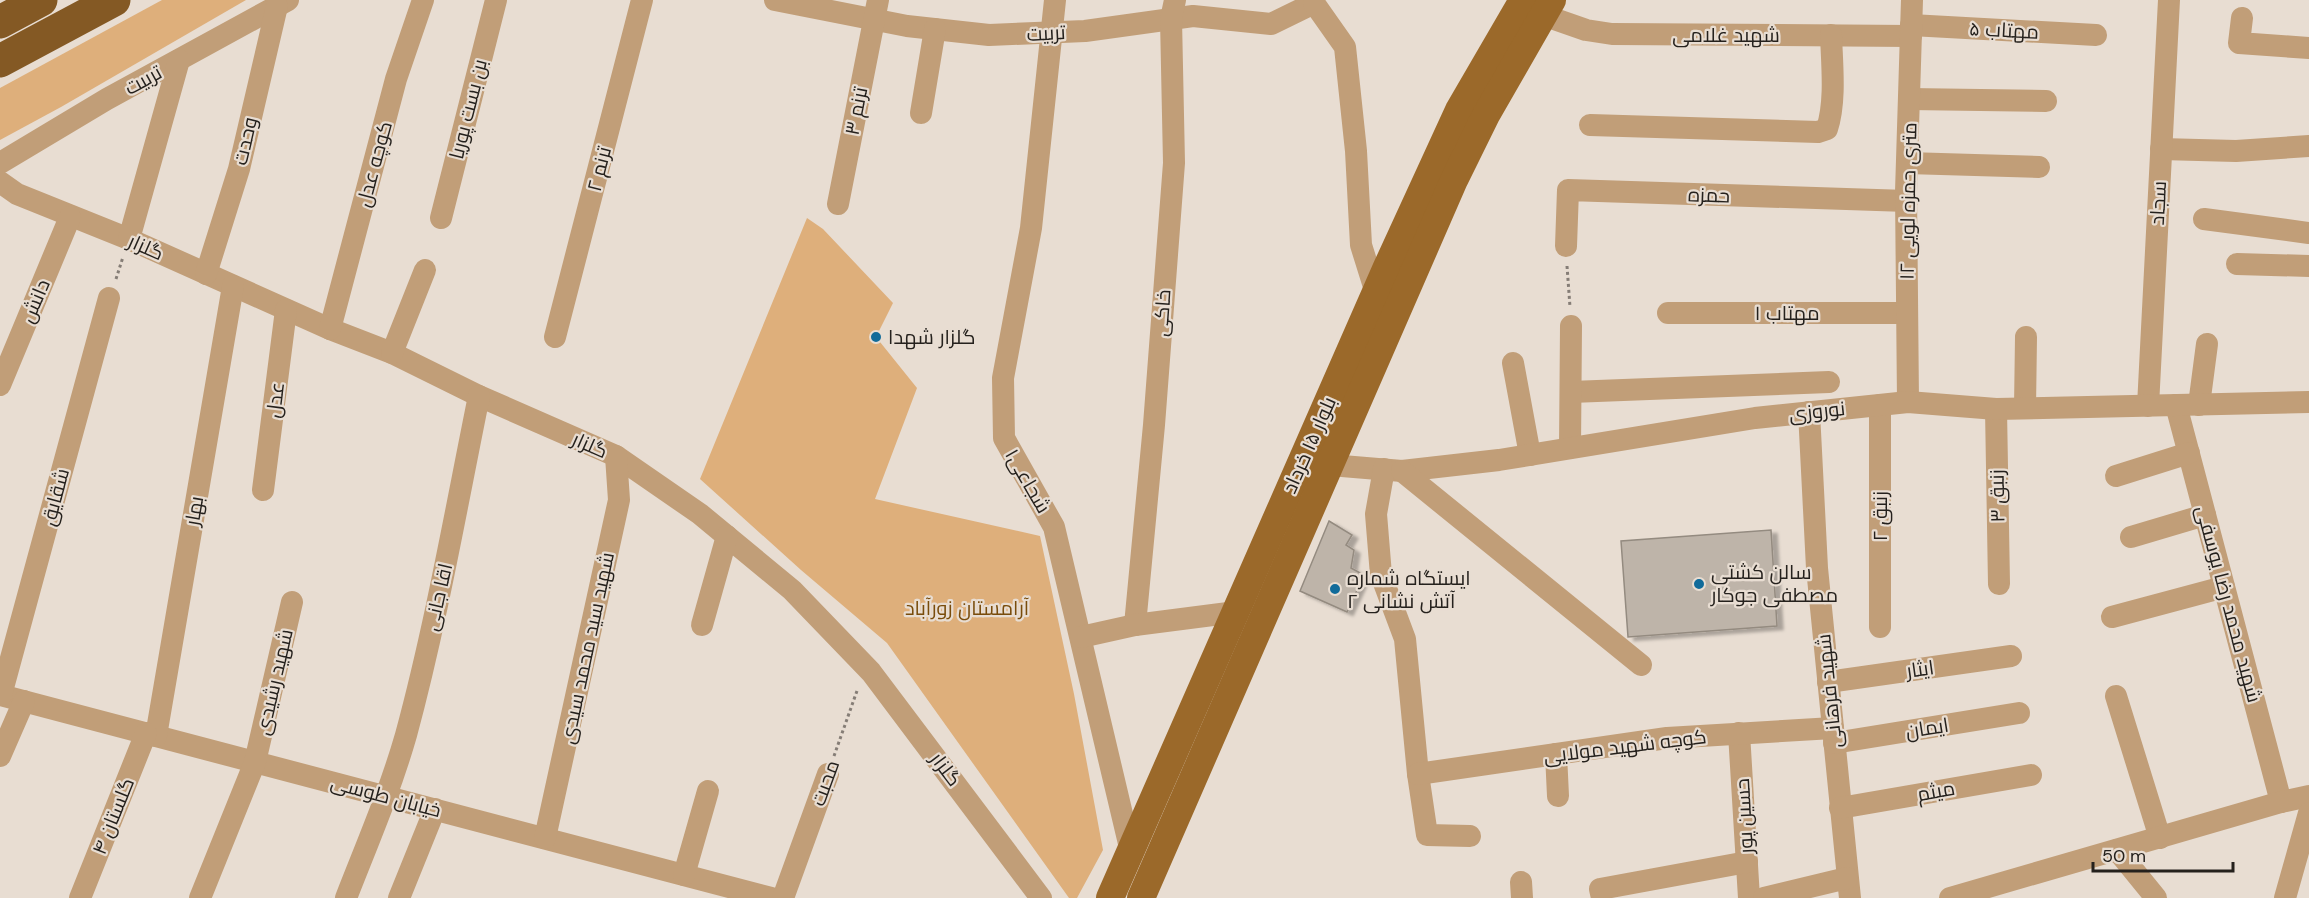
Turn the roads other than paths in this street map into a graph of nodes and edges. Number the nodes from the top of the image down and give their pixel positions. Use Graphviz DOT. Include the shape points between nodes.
graph roads {
  1 [pos="41,0"];
  2 [pos="114,0"];
  3 [pos="423,0"];
  4 [pos="496,0"];
  5 [pos="642,0"];
  6 [pos="775,0"];
  7 [pos="1055,0"];
  8 [pos="1912,0"];
  9 [pos="2169,0"];
  10 [pos="1315,2"];
  11 [pos="283,3"];
  12 [pos="1540,5"];
  13 [pos="875,9"];
  14 [pos="1173,9"];
  15 [pos="2242,18"];
  16 [pos="0,22"];
  17 [pos="935,29"];
  18 [pos="1911,30"];
  19 [pos="1051,33"];
  20 [pos="1832,35"];
  21 [pos="2096,35"];
  22 [pos="2309,48"];
  23 [pos="179,60"];
  24 [pos="0,61"];
  25 [pos="1909,99"];
  26 [pos="2046,101"];
  27 [pos="921,113"];
  28 [pos="1590,125"];
  29 [pos="2309,146"];
  30 [pos="2161,149"];
  31 [pos="0,163"];
  32 [pos="1907,163"];
  33 [pos="2039,167"];
  34 [pos="0,182"];
  35 [pos="1906,201"];
  36 [pos="838,204"];
  37 [pos="70,217"];
  38 [pos="441,218"];
  39 [pos="2204,219"];
  40 [pos="2309,233"];
  41 [pos="129,239"];
  42 [pos="1566,246"];
  43 [pos="2237,264"];
  44 [pos="2309,266"];
  45 [pos="425,270"];
  46 [pos="206,274"];
  47 [pos="233,286"];
  48 [pos="1376,293"];
  49 [pos="110,298"];
  50 [pos="286,310"];
  51 [pos="1668,313"];
  52 [pos="1907,313"];
  53 [pos="1570,326"];
  54 [pos="330,329"];
  55 [pos="555,337"];
  56 [pos="2026,337"];
  57 [pos="2207,344"];
  58 [pos="392,353"];
  59 [pos="1513,363"];
  60 [pos="1829,382"];
  61 [pos="0,385"];
  62 [pos="1571,392"];
  63 [pos="479,396"];
  64 [pos="1908,402"];
  65 [pos="2309,402"];
  66 [pos="1880,405"];
  67 [pos="2176,405"];
  68 [pos="2199,405"];
  69 [pos="2148,406"];
  70 [pos="2025,408"];
  71 [pos="1996,409"];
  72 [pos="1809,412"];
  73 [pos="1570,448"];
  74 [pos="2189,453"];
  75 [pos="1530,455"];
  76 [pos="616,456"];
  77 [pos="1330,465"];
  78 [pos="1393,470"];
  79 [pos="2116,476"];
  80 [pos="263,490"];
  81 [pos="2205,515"];
  82 [pos="727,536"];
  83 [pos="2131,537"];
  84 [pos="1274,559"];
  85 [pos="1999,584"];
  86 [pos="2224,587"];
  87 [pos="292,602"];
  88 [pos="1236,612"];
  89 [pos="2112,617"];
  90 [pos="702,625"];
  91 [pos="1135,625"];
  92 [pos="1880,627"];
  93 [pos="1081,637"];
  94 [pos="2011,656"];
  95 [pos="1641,665"];
  96 [pos="1828,682"];
  97 [pos="0,695"];
  98 [pos="2116,696"];
  99 [pos="24,701"];
  100 [pos="2019,713"];
  101 [pos="1739,733"];
  102 [pos="151,734"];
  103 [pos="1834,735"];
  104 [pos="1556,754"];
  105 [pos="0,756"];
  106 [pos="255,762"];
  107 [pos="828,774"];
  108 [pos="1418,774"];
  109 [pos="2031,775"];
  110 [pos="708,791"];
  111 [pos="387,796"];
  112 [pos="1558,796"];
  113 [pos="2281,802"];
  114 [pos="1840,808"];
  115 [pos="435,809"];
  116 [pos="2309,811"];
  117 [pos="1470,836"];
  118 [pos="545,838"];
  119 [pos="2160,838"];
  120 [pos="2117,850"];
  121 [pos="1131,852"];
  122 [pos="1747,862"];
  123 [pos="2302,874"];
  124 [pos="684,875"];
  125 [pos="1849,888"];
  126 [pos="738,894"];
  127 [pos="80,898"];
  128 [pos="200,898"];
  129 [pos="345,898"];
  130 [pos="399,898"];
  131 [pos="771,898"];
  132 [pos="783,898"];
  133 [pos="1041,898"];
  134 [pos="1110,898"];
  135 [pos="1141,898"];
  136 [pos="1602,898"];
  137 [pos="1749,898"];
  138 [pos="1764,898"];
  139 [pos="1950,898"];
  140 [pos="2156,898"];
  141 [pos="2285,898"];
  1 -- 16 [label="highway"];
  2 -- 24 [label="highway"];
  3 -- 54 [label="street, کوچه عدل" via="396,79"];
  4 -- 38 [label="street, بن بست پوریا"];
  5 -- 55 [label="street, ترنم ۲"];
  6 -- 13 [label="street, تربیت"];
  7 -- 19 [label="street, شجاعی۱"];
  8 -- 18 [label="street, ۱۲ متری حمزه لویی"];
  9 -- 30 [label="street, سجاد"];
  10 -- 14 [label="street, تربیت" via="1271,24 1193,16"];
  10 -- 48 [label="street" via="1345,47 1361,245"];
  11 -- 23 [label="street, تربیت"];
  11 -- 46 [label="street, وحدت" via="239,169"];
  12 -- 20 [label="street, شهید غلامی" via="1586,30 1612,34"];
  12 -- 48 [label="main road, بلوار ۱۵ خرداد" via="1460,110"];
  12 -- 77 [label="main road, بلوار ۱۵ خرداد" via="1454,180"];
  13 -- 17 [label="street, تربیت" via="907,26"];
  13 -- 36 [label="street, ترنم ۳"];
  14 -- 19 [label="street, تربیت" via="1085,31"];
  14 -- 91 [label="street, خاکی" via="1174,163"];
  15 -- 22 [label="street" via="2239,43"];
  17 -- 19 [label="street, تربیت" via="989,35"];
  17 -- 27 [label="street"];
  18 -- 20 [label="street, شهید غلامی"];
  18 -- 21 [label="street, مهتاب ۵"];
  18 -- 25 [label="street, ۱۲ متری حمزه لویی"];
  19 -- 93 [label="street, شجاعی۱" via="1031,228 1003,378 1004,438 1054,526"];
  20 -- 28 [label="street" via="1827,129 1818,132"];
  23 -- 31 [label="street, تربیت"];
  23 -- 41 [label="street"];
  25 -- 26 [label="street"];
  25 -- 32 [label="street, ۱۲ متری حمزه لویی"];
  29 -- 30 [label="street" via="2236,151"];
  30 -- 69 [label="street, سجاد"];
  32 -- 33 [label="street"];
  32 -- 35 [label="street, ۱۲ متری حمزه لویی"];
  34 -- 37 [label="street, گلزار" via="17,194"];
  35 -- 42 [label="street, حمزه" via="1568,190"];
  35 -- 52 [label="street, ۱۲ متری حمزه لویی"];
  37 -- 41 [label="street, گلزار"];
  37 -- 61 [label="street, دانش"];
  39 -- 40 [label="street"];
  41 -- 46 [label="street, گلزار"];
  43 -- 44 [label="street"];
  45 -- 58 [label="street"];
  46 -- 47 [label="street, گلزار"];
  47 -- 50 [label="street, گلزار"];
  47 -- 102 [label="street, بهار"];
  48 -- 84 [label="main road, بلوار ۱۵ خرداد"];
  49 -- 97 [label="street, شقایق"];
  50 -- 54 [label="street, گلزار"];
  50 -- 80 [label="street, عدل"];
  51 -- 52 [label="street, مهتاب ۱"];
  52 -- 64 [label="street, ۱۲ متری حمزه لویی"];
  53 -- 62 [label="street"];
  54 -- 58 [label="street, گلزار"];
  56 -- 70 [label="street"];
  57 -- 68 [label="street"];
  58 -- 63 [label="street, گلزار"];
  59 -- 75 [label="street"];
  60 -- 62 [label="street"];
  62 -- 73 [label="street"];
  63 -- 76 [label="street, گلزار"];
  63 -- 111 [label="street, اقا جانی" via="443,580 406,736"];
  64 -- 66 [label="street, نوروزی"];
  64 -- 71 [label="street, نوروزی"];
  65 -- 68 [label="street, نوروزی"];
  66 -- 72 [label="street, نوروزی"];
  66 -- 92 [label="street, زنبق ۲"];
  67 -- 68 [label="street, نوروزی"];
  67 -- 69 [label="street, نوروزی"];
  67 -- 74 [label="street, شهید محمد رضا یوسفی"];
  69 -- 70 [label="street, نوروزی"];
  70 -- 71 [label="street, نوروزی"];
  71 -- 85 [label="street, زنبق ۳"];
  72 -- 73 [label="street, نوروزی"];
  72 -- 96 [label="street, شهید فرهانی"];
  73 -- 75 [label="street, نوروزی"];
  74 -- 79 [label="street"];
  74 -- 81 [label="street, شهید محمد رضا یوسفی"];
  75 -- 78 [label="street, نوروزی"];
  76 -- 82 [label="street, گلزار"];
  76 -- 118 [label="street, شهید سید محمد سیدی" via="619,500"];
  77 -- 78 [label="street, نوروزی"];
  77 -- 84 [label="main road, بلوار ۱۵ خرداد"];
  78 -- 95 [label="street"];
  78 -- 108 [label="street" via="1376,514 1382,575 1405,639"];
  81 -- 83 [label="street"];
  81 -- 86 [label="street, شهید محمد رضا یوسفی"];
  82 -- 90 [label="street"];
  82 -- 133 [label="street, گلزار" via="792,590 866,668"];
  84 -- 88 [label="main road, بلوار ۱۵ خرداد"];
  84 -- 135 [label="main road, بلوار ۱۵ خرداد"];
  86 -- 89 [label="street"];
  86 -- 113 [label="street, شهید محمد رضا یوسفی"];
  87 -- 106 [label="street, شهید رشیدی"];
  88 -- 91 [label="street"];
  88 -- 121 [label="main road, بلوار ۱۵ خرداد"];
  91 -- 93 [label="street"];
  93 -- 121 [label="street, شجاعی۱"];
  94 -- 96 [label="street, ایثار"];
  96 -- 103 [label="street, شهید فرهانی"];
  97 -- 99 [label="street, خیابان طوسی"];
  98 -- 119 [label="street"];
  99 -- 102 [label="street, خیابان طوسی"];
  99 -- 105 [label="street"];
  100 -- 103 [label="street, ایمان"];
  101 -- 103 [label="street, کوچه شهید مولایی"];
  101 -- 104 [label="street, کوچه شهید مولایی" via="1667,738"];
  101 -- 122 [label="street, حسین پور"];
  102 -- 106 [label="street, خیابان طوسی"];
  102 -- 127 [label="street, گلستان ۴"];
  103 -- 114 [label="street, شهید فرهانی"];
  104 -- 108 [label="street, کوچه شهید مولایی"];
  104 -- 112 [label="street"];
  106 -- 111 [label="street, خیابان طوسی"];
  106 -- 128 [label="street, شهید رشیدی"];
  107 -- 132 [label="street, محبت"];
  108 -- 117 [label="street" via="1427,835"];
  109 -- 114 [label="street, میثم"];
  110 -- 124 [label="street"];
  111 -- 115 [label="street, خیابان طوسی"];
  111 -- 129 [label="street, اقا جانی"];
  113 -- 116 [label="street"];
  113 -- 119 [label="street"];
  114 -- 125 [label="street, شهید فرهانی"];
  115 -- 118 [label="street, خیابان طوسی"];
  115 -- 130 [label="street"];
  116 -- 123 [label="street"];
  118 -- 124 [label="street, خیابان طوسی"];
  119 -- 120 [label="street"];
  120 -- 139 [label="street"];
  120 -- 140 [label="street"];
  121 -- 134 [label="main road, بلوار ۱۵ خرداد"];
  122 -- 136 [label="street" via="1600,889"];
  122 -- 137 [label="street, حسین پور"];
  123 -- 141 [label="street"];
  124 -- 126 [label="street, خیابان طوسی"];
  125 -- 138 [label="street"];
  126 -- 131 [label="street, خیابان طوسی"];
}
